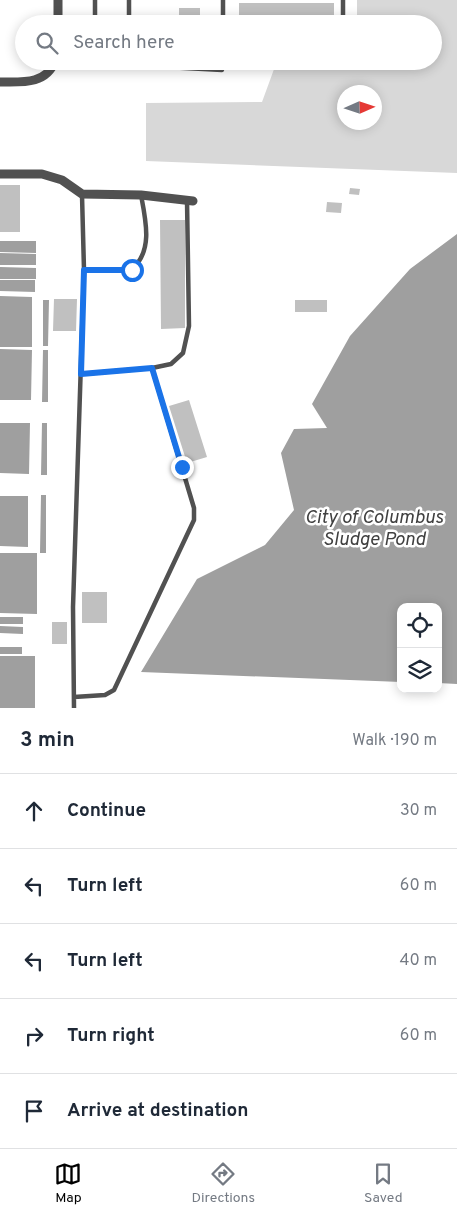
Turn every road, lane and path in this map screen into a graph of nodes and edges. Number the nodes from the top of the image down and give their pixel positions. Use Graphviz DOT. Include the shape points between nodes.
graph roads {
  1 [pos="58,0"];
  2 [pos="95,0"];
  3 [pos="129,0"];
  4 [pos="223,0"];
  5 [pos="343,0"];
  6 [pos="58,15"];
  7 [pos="95,15"];
  8 [pos="129,15"];
  9 [pos="223,15"];
  10 [pos="343,15"];
  11 [pos="51,70"];
  12 [pos="0,82"];
  13 [pos="0,174"];
  14 [pos="82,194"];
  15 [pos="142,195"];
  16 [pos="190,201"];
  17 [pos="84,270"];
  18 [pos="152,368"];
  19 [pos="81,374"];
  20 [pos="74,697"];
  21 [pos="74,708"];
  1 -- 6 [label="street"];
  2 -- 7 [label="lane"];
  3 -- 8 [label="lane"];
  4 -- 9 [label="lane"];
  5 -- 10 [label="lane"];
  11 -- 12 [label="street" via="36,81"];
  13 -- 14 [label="street" via="42,174 62,180"];
  14 -- 15 [label="street"];
  14 -- 17 [label="lane"];
  15 -- 16 [label="street"];
  15 -- 17 [label="lane" via="146,225 145,249 140,262 132,270"];
  16 -- 18 [label="lane" via="189,326 183,353 171,364"];
  17 -- 19 [label="lane"];
  18 -- 19 [label="lane"];
  18 -- 20 [label="lane" via="194,508 194,520 114,690 105,695"];
  19 -- 20 [label="lane" via="73,607"];
  20 -- 21 [label="lane"];
}
